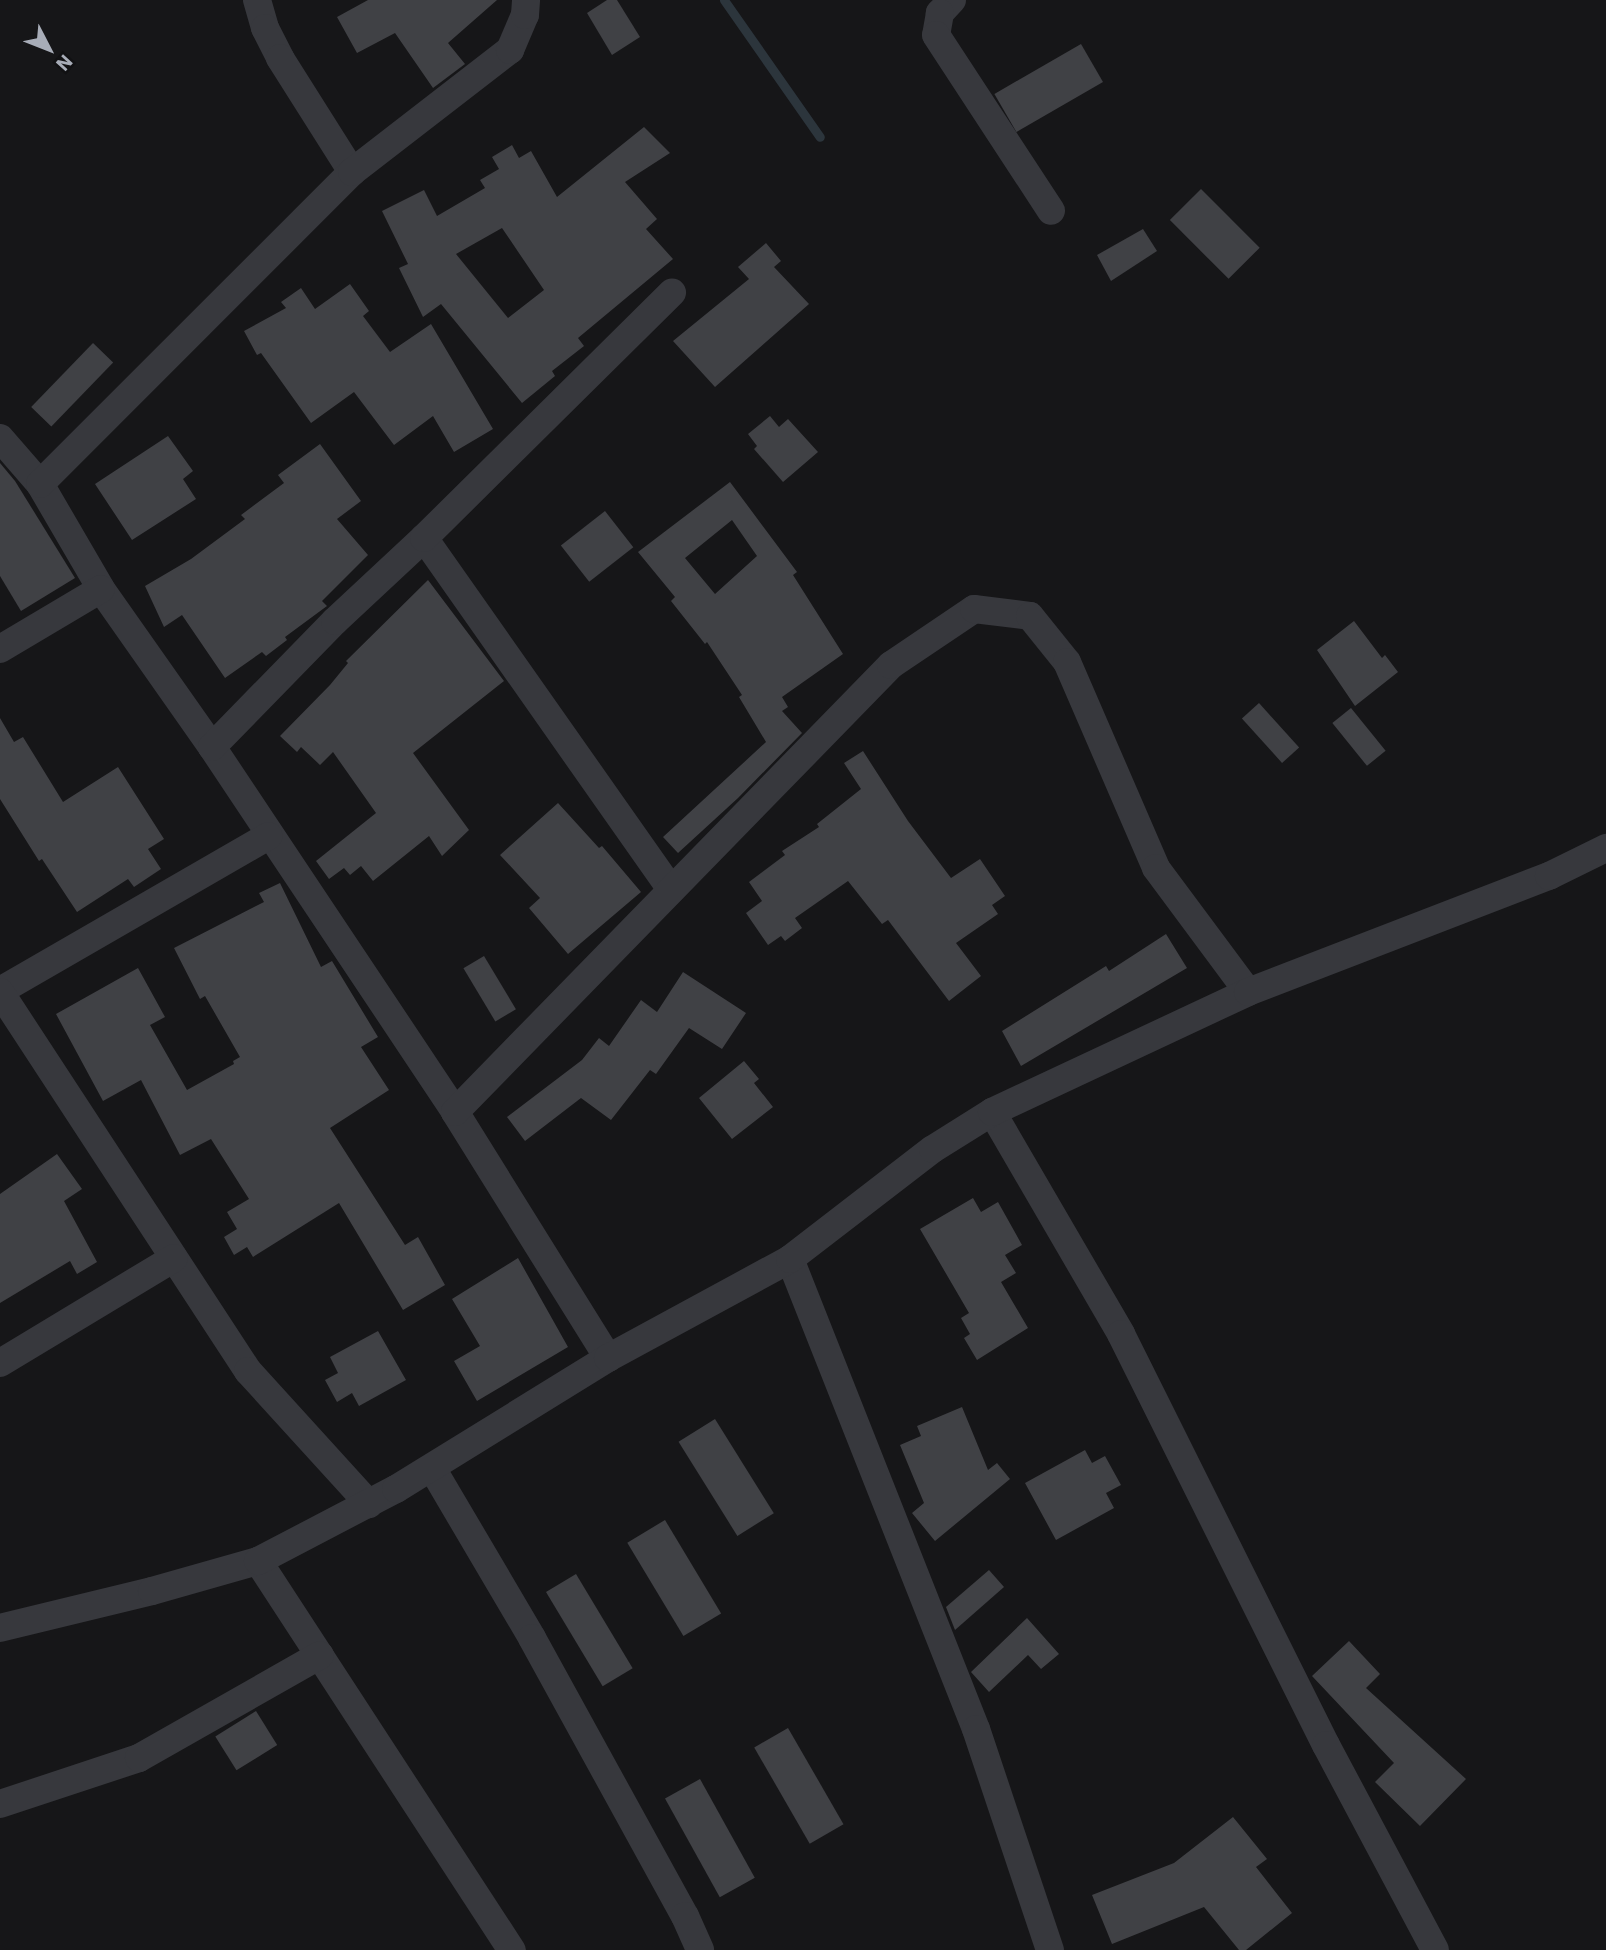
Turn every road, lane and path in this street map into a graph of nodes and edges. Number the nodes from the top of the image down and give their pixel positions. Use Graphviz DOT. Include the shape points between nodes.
graph roads {
  1 [pos="257,0"];
  2 [pos="526,0"];
  3 [pos="952,0"];
  4 [pos="352,172"];
  5 [pos="1051,211"];
  6 [pos="672,293"];
  7 [pos="0,438"];
  8 [pos="40,484"];
  9 [pos="424,538"];
  10 [pos="102,589"];
  11 [pos="0,649"];
  12 [pos="212,747"];
  13 [pos="269,836"];
  14 [pos="1606,848"];
  15 [pos="671,890"];
  16 [pos="0,992"];
  17 [pos="1248,992"];
  18 [pos="455,1112"];
  19 [pos="992,1112"];
  20 [pos="174,1258"];
  21 [pos="790,1259"];
  22 [pos="608,1357"];
  23 [pos="0,1363"];
  24 [pos="432,1468"];
  25 [pos="369,1504"];
  26 [pos="258,1561"];
  27 [pos="0,1628"];
  28 [pos="320,1655"];
  29 [pos="0,1804"];
  30 [pos="512,1950"];
  31 [pos="700,1950"];
  32 [pos="1050,1950"];
  33 [pos="1435,1950"];
  1 -- 4 [label="street" via="280,58"];
  2 -- 4 [label="street" via="525,15 510,50"];
  3 -- 5 [label="street" via="940,13 936,34"];
  4 -- 8 [label="street"];
  6 -- 9 [label="street"];
  7 -- 8 [label="street"];
  8 -- 10 [label="street"];
  9 -- 12 [label="street"];
  9 -- 15 [label="street"];
  10 -- 11 [label="street"];
  10 -- 12 [label="street"];
  12 -- 13 [label="street"];
  13 -- 16 [label="street"];
  13 -- 18 [label="street"];
  14 -- 17 [label="street" via="1549,876"];
  15 -- 17 [label="street" via="891,665 974,609 1030,616 1067,662 1156,868"];
  15 -- 18 [label="street"];
  16 -- 20 [label="street"];
  17 -- 19 [label="street"];
  18 -- 22 [label="street"];
  19 -- 21 [label="street" via="933,1149"];
  19 -- 33 [label="street" via="1121,1334 1326,1745"];
  20 -- 23 [label="street"];
  20 -- 25 [label="street" via="248,1371"];
  21 -- 22 [label="street"];
  21 -- 32 [label="street" via="976,1730"];
  22 -- 24 [label="street"];
  24 -- 25 [label="street"];
  24 -- 31 [label="street" via="532,1638"];
  25 -- 26 [label="street"];
  26 -- 27 [label="street"];
  26 -- 28 [label="street"];
  28 -- 29 [label="street" via="139,1758"];
  28 -- 30 [label="street"];
}
